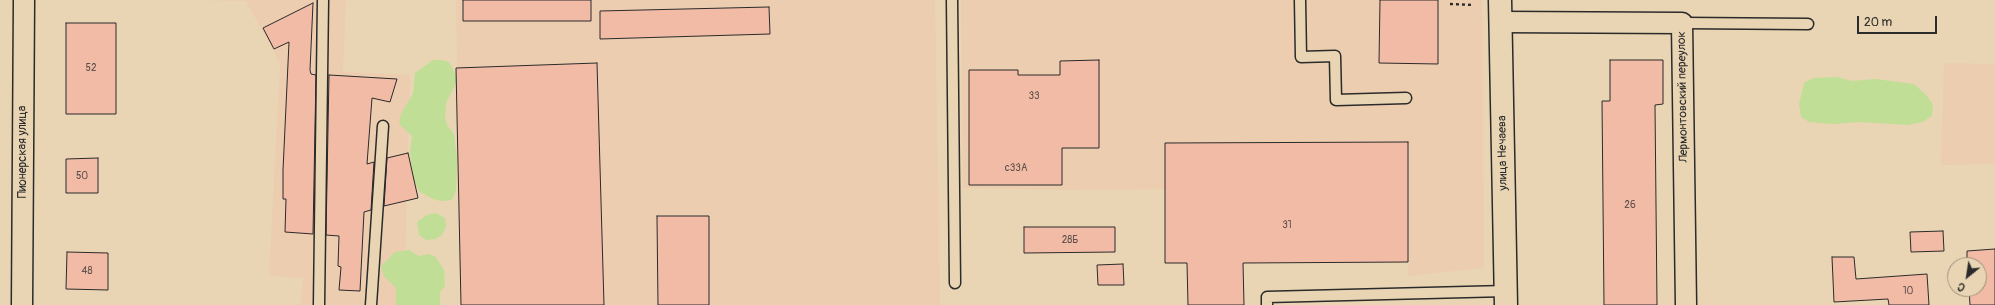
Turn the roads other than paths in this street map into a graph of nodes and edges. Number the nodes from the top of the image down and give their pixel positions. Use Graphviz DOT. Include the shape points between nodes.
graph roads {
  1 [pos="24,0"];
  2 [pos="324,0"];
  3 [pos="952,0"];
  4 [pos="1300,0"];
  5 [pos="1500,0"];
  6 [pos="1500,22"];
  7 [pos="1682,23"];
  8 [pos="1808,24"];
  9 [pos="1406,98"];
  10 [pos="383,126"];
  11 [pos="956,283"];
  12 [pos="1506,298"];
  13 [pos="22,305"];
  14 [pos="319,305"];
  15 [pos="371,305"];
  16 [pos="1267,305"];
  17 [pos="1686,305"];
  1 -- 13 [label="street, Пионерская улица"];
  2 -- 14 [label="lane"];
  3 -- 11 [label="lane"];
  4 -- 9 [label="lane" via="1301,57 1335,56 1336,100"];
  5 -- 6 [label="street, улица Нечаева"];
  6 -- 7 [label="street, Лермонтовский переулок"];
  6 -- 12 [label="street, улица Нечаева"];
  7 -- 8 [label="lane"];
  7 -- 17 [label="street, Лермонтовский переулок"];
  10 -- 15 [label="lane"];
  12 -- 16 [label="lane" via="1267,296"];
}
